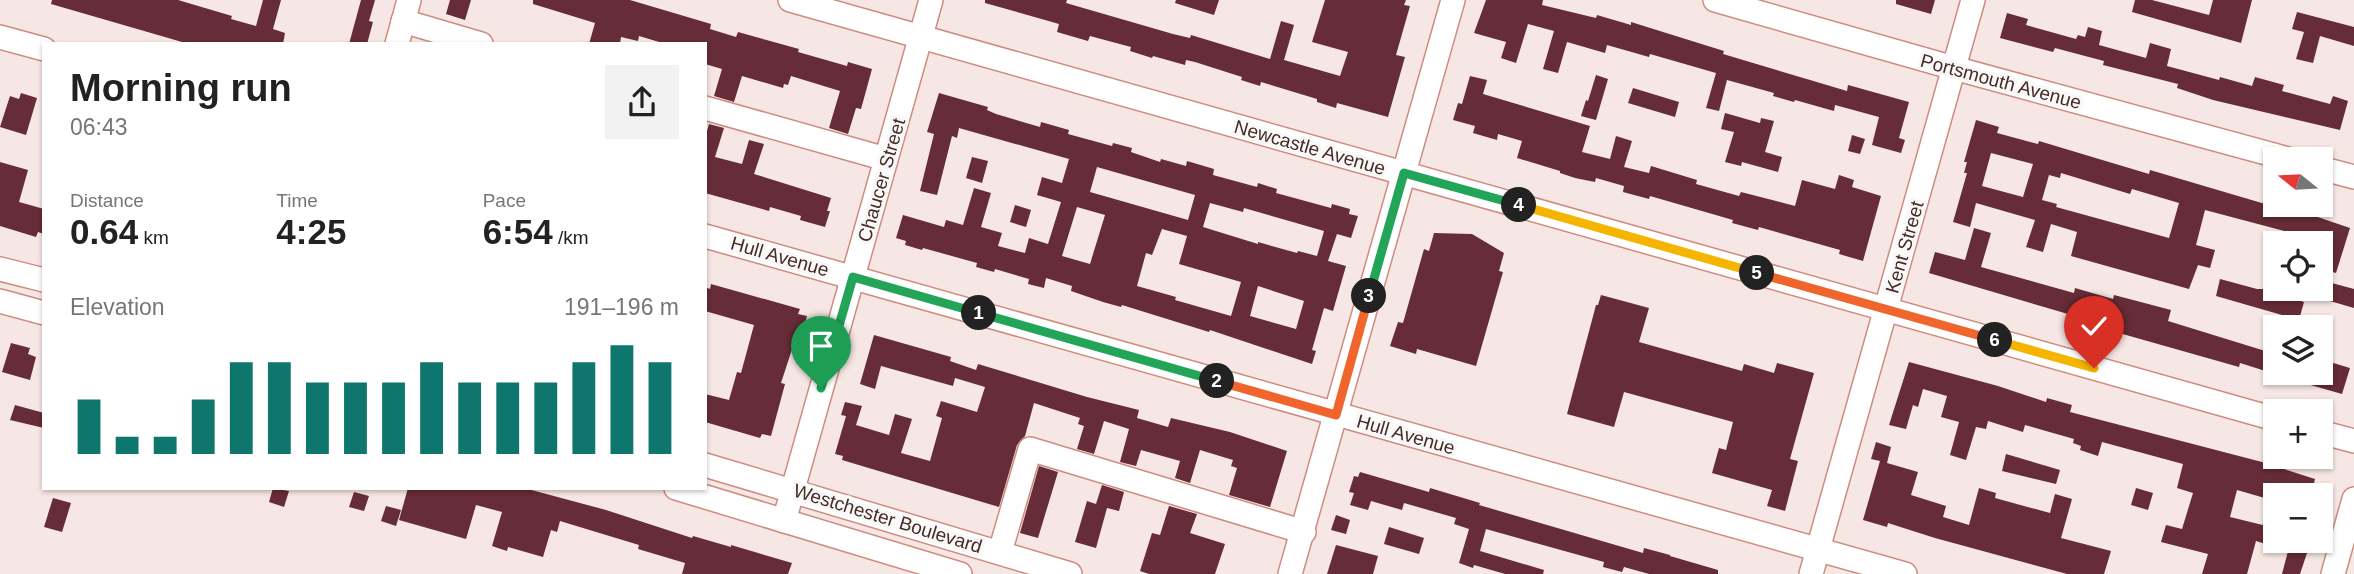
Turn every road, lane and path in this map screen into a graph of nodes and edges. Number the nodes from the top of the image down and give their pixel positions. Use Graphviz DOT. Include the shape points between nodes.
graph roads {
  1 [pos="790,0"];
  2 [pos="932,0"];
  3 [pos="1452,0"];
  4 [pos="1715,0"];
  5 [pos="1973,0"];
  6 [pos="406,11"];
  7 [pos="0,37"];
  8 [pos="921,37"];
  9 [pos="398,42"];
  10 [pos="476,42"];
  11 [pos="42,48"];
  12 [pos="1954,68"];
  13 [pos="707,109"];
  14 [pos="2263,152"];
  15 [pos="887,159"];
  16 [pos="2333,171"];
  17 [pos="1404,173"];
  18 [pos="2354,177"];
  19 [pos="707,237"];
  20 [pos="0,269"];
  21 [pos="853,277"];
  22 [pos="42,280"];
  23 [pos="0,301"];
  24 [pos="1886,309"];
  25 [pos="42,312"];
  26 [pos="1336,415"];
  27 [pos="2263,416"];
  28 [pos="2333,435"];
  29 [pos="2354,441"];
  30 [pos="707,465"];
  31 [pos="683,490"];
  32 [pos="793,490"];
  33 [pos="2354,499"];
  34 [pos="784,521"];
  35 [pos="1304,531"];
  36 [pos="1818,550"];
  37 [pos="1000,552"];
  38 [pos="960,574"];
  39 [pos="1070,574"];
  40 [pos="1290,574"];
  41 [pos="1811,574"];
  42 [pos="1905,574"];
  43 [pos="2333,574"];
  1 -- 8 [label="street, Newcastle Avenue"];
  2 -- 8 [label="street, Chaucer Street"];
  3 -- 17 [label="street"];
  4 -- 12 [label="street, Portsmouth Avenue"];
  5 -- 12 [label="street, Kent Street"];
  6 -- 9 [label="street"];
  6 -- 10 [label="street"];
  7 -- 11 [label="street"];
  8 -- 15 [label="street, Chaucer Street"];
  8 -- 17 [label="street, Newcastle Avenue"];
  12 -- 14 [label="street, Portsmouth Avenue"];
  12 -- 24 [label="street, Kent Street"];
  13 -- 15 [label="street"];
  15 -- 21 [label="street, Chaucer Street"];
  16 -- 18 [label="street"];
  17 -- 24 [label="street, Newcastle Avenue"];
  17 -- 26 [label="street"];
  19 -- 21 [label="street, Hull Avenue"];
  20 -- 22 [label="street"];
  21 -- 26 [label="street, Hull Avenue"];
  21 -- 32 [label="street, Chaucer Street"];
  23 -- 25 [label="street"];
  24 -- 27 [label="street, Newcastle Avenue"];
  24 -- 36 [label="street, Kent Street"];
  26 -- 35 [label="street"];
  26 -- 36 [label="street, Hull Avenue"];
  28 -- 29 [label="street"];
  30 -- 32 [label="street, Westchester Boulevard"];
  31 -- 34 [label="street, Westchester Boulevard"];
  32 -- 34 [label="street, Chaucer Street"];
  32 -- 37 [label="street, Westchester Boulevard"];
  33 -- 43 [label="street"];
  34 -- 38 [label="street, Westchester Boulevard"];
  35 -- 37 [label="street" via="1030,449"];
  35 -- 40 [label="street"];
  36 -- 41 [label="street, Kent Street"];
  36 -- 42 [label="street, Hull Avenue"];
  37 -- 39 [label="street, Westchester Boulevard"];
}
